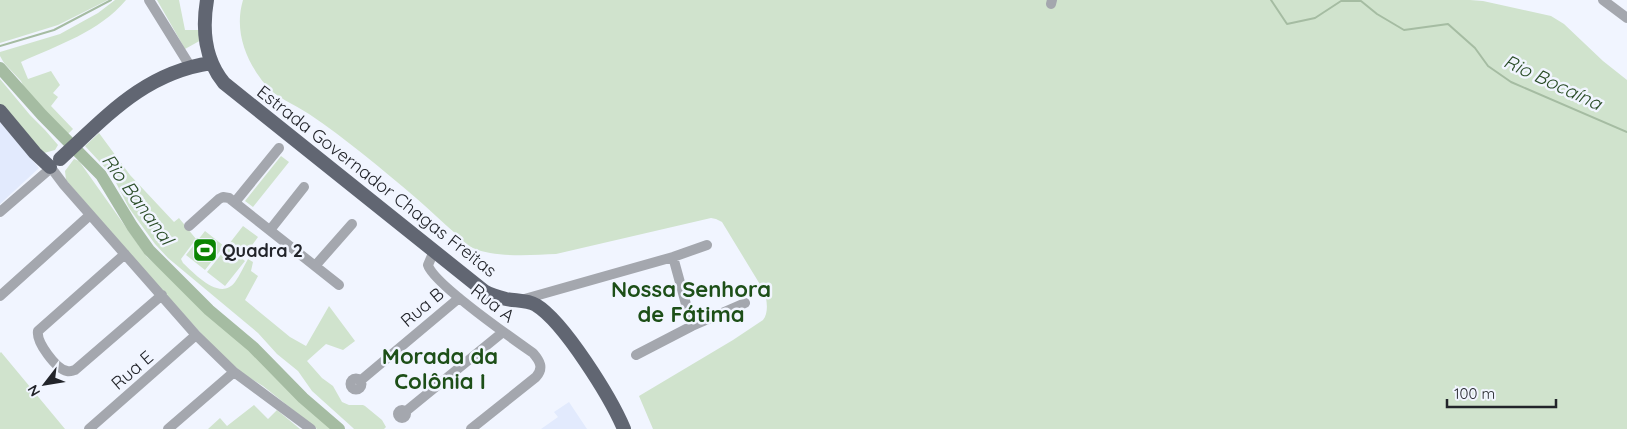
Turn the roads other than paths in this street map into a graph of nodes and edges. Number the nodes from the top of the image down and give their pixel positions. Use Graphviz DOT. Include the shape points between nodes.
graph roads {
  1 [pos="149,0"];
  2 [pos="207,0"];
  3 [pos="1603,0"];
  4 [pos="1627,18"];
  5 [pos="211,62"];
  6 [pos="190,66"];
  7 [pos="0,111"];
  8 [pos="283,143"];
  9 [pos="55,164"];
  10 [pos="304,187"];
  11 [pos="235,202"];
  12 [pos="0,212"];
  13 [pos="90,215"];
  14 [pos="352,224"];
  15 [pos="189,226"];
  16 [pos="270,230"];
  17 [pos="707,245"];
  18 [pos="434,251"];
  19 [pos="125,254"];
  20 [pos="673,257"];
  21 [pos="315,266"];
  22 [pos="339,285"];
  23 [pos="162,295"];
  24 [pos="0,296"];
  25 [pos="459,298"];
  26 [pos="519,301"];
  27 [pos="744,303"];
  28 [pos="692,326"];
  29 [pos="503,332"];
  30 [pos="196,335"];
  31 [pos="636,355"];
  32 [pos="234,372"];
  33 [pos="360,380"];
  34 [pos="405,412"];
  35 [pos="89,429"];
  36 [pos="168,429"];
  37 [pos="311,429"];
  38 [pos="471,429"];
  39 [pos="624,429"];
  1 -- 6 [label="street"];
  2 -- 5 [label="main road, Estrada Governador Chagas Freitas" via="207,49"];
  3 -- 4 [label="street"];
  5 -- 6 [label="main road"];
  5 -- 8 [label="main road, Estrada Governador Chagas Freitas" via="224,83"];
  6 -- 9 [label="main road" via="147,84"];
  7 -- 9 [label="main road" via="35,153"];
  8 -- 11 [label="street"];
  8 -- 18 [label="main road, Estrada Governador Chagas Freitas"];
  9 -- 12 [label="street"];
  9 -- 13 [label="street" via="64,185"];
  10 -- 16 [label="street"];
  11 -- 15 [label="street" via="221,198"];
  11 -- 16 [label="street"];
  13 -- 19 [label="street"];
  13 -- 24 [label="street"];
  14 -- 21 [label="street"];
  16 -- 21 [label="street"];
  17 -- 20 [label="street"];
  18 -- 25 [label="street, Rua A" via="428,262 430,270"];
  18 -- 26 [label="main road, Estrada Governador Chagas Freitas" via="484,291"];
  19 -- 23 [label="street"];
  19 -- 23 [label="street" via="38,331 38,340 49,355 63,370 74,370"];
  20 -- 26 [label="street"];
  20 -- 28 [label="street"];
  21 -- 22 [label="street"];
  23 -- 30 [label="street"];
  25 -- 29 [label="street, Rua A"];
  25 -- 33 [label="street, Rua B"];
  26 -- 39 [label="main road, Estrada Governador Chagas Freitas" via="535,305 558,326 599,382"];
  27 -- 28 [label="street"];
  28 -- 31 [label="street"];
  29 -- 34 [label="street"];
  29 -- 38 [label="street, Rua A" via="533,353 541,368 536,377"];
  30 -- 32 [label="street"];
  30 -- 35 [label="street, Rua E"];
  32 -- 36 [label="street"];
  32 -- 37 [label="street"];
}
